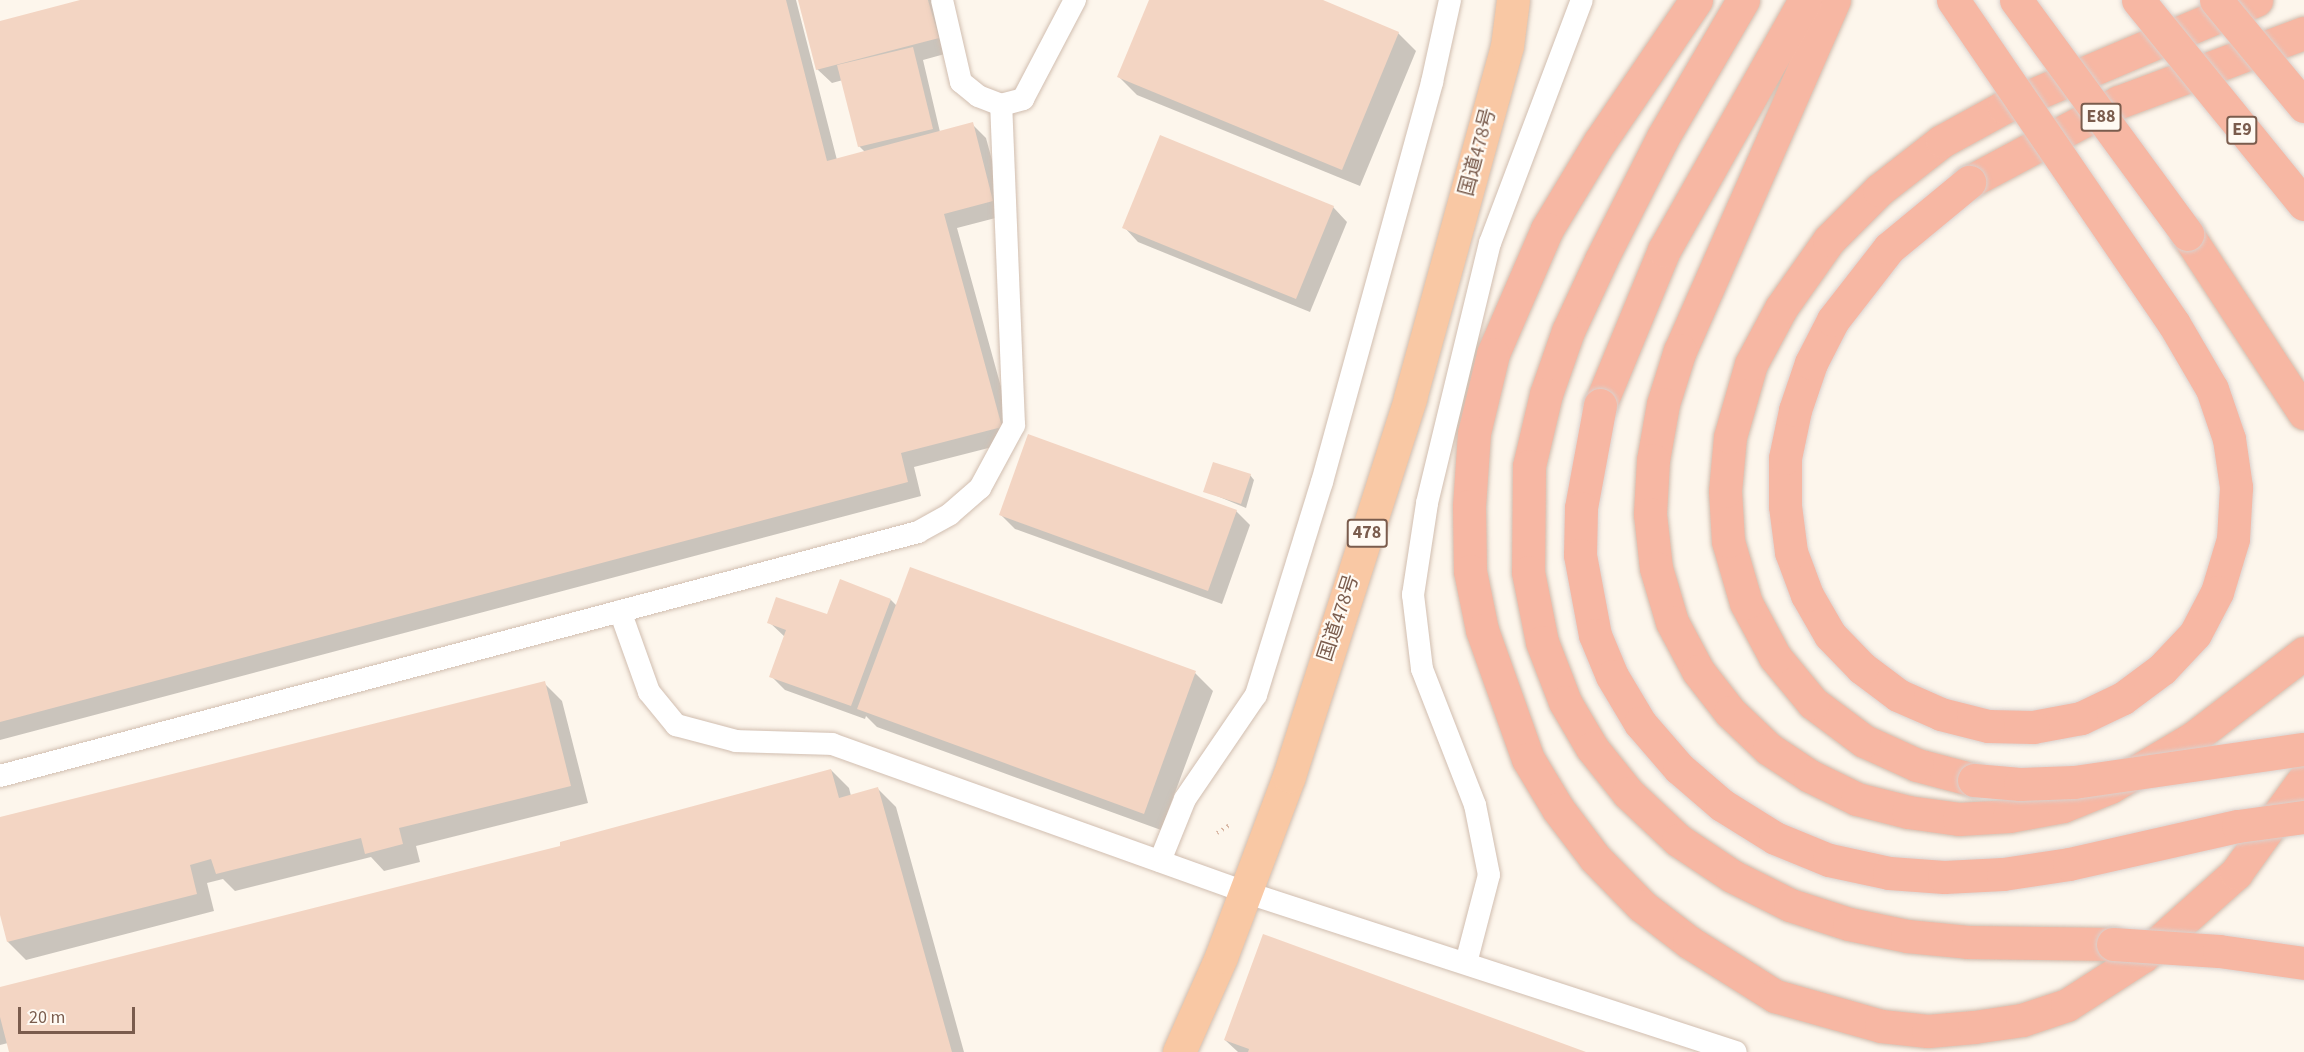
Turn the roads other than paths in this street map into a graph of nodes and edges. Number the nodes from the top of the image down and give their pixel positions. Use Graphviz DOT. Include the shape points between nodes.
graph roads {
  1 [pos="942,0"];
  2 [pos="1075,0"];
  3 [pos="1450,0"];
  4 [pos="1513,0"];
  5 [pos="1582,0"];
  6 [pos="1695,0"];
  7 [pos="1728,0"];
  8 [pos="1743,0"];
  9 [pos="1805,0"];
  10 [pos="1834,0"];
  11 [pos="1953,0"];
  12 [pos="2016,0"];
  13 [pos="2138,0"];
  14 [pos="2216,0"];
  15 [pos="2256,0"];
  16 [pos="2304,33"];
  17 [pos="2304,92"];
  18 [pos="1001,105"];
  19 [pos="2304,106"];
  20 [pos="1663,137"];
  21 [pos="2304,204"];
  22 [pos="2304,413"];
  23 [pos="620,612"];
  24 [pos="2304,653"];
  25 [pos="2304,749"];
  26 [pos="0,776"];
  27 [pos="2304,779"];
  28 [pos="2304,817"];
  29 [pos="1160,861"];
  30 [pos="1245,892"];
  31 [pos="2113,944"];
  32 [pos="2304,949"];
  33 [pos="1466,963"];
  34 [pos="2304,963"];
  35 [pos="1179,1052"];
  36 [pos="1736,1052"];
  1 -- 18 [label="lane" via="961,82 978,96"];
  2 -- 18 [label="lane" via="1023,99"];
  3 -- 29 [label="lane" via="1432,82 1322,482 1256,695 1185,799"];
  4 -- 30 [label="highway, 国道478号 / 478" via="1507,46 1410,398 1289,776"];
  5 -- 33 [label="lane" via="1490,243 1426,503 1413,595 1422,669 1475,805 1489,874"];
  6 -- 27 [label="highway" via="1600,141 1547,229 1493,354 1474,433 1468,506 1470,571 1482,630 1528,759 1558,809 1595,858 1642,906 1732,972 1775,996 1881,1026 1928,1031 2022,1020 2067,1005 2104,984 2204,905 2236,873"];
  7 -- 20 [label="highway"];
  8 -- 20 [label="highway"];
  9 -- 28 [label="highway, bridge" via="1664,250 1600,405 1581,508 1580,555 1595,635 1612,676 1640,723 1679,768 1722,805 1775,838 1829,860 1888,873 1944,877 2003,874 2069,864 2238,826"];
  10 -- 24 [label="highway" via="1680,350 1663,404 1653,460 1650,514 1656,568 1672,622 1698,671 1753,734 1810,776 1857,799 1959,819 2009,816 2063,806 2110,787 2193,738"];
  11 -- 16 [label="highway, bridge" via="2039,124 2045,134 2052,143 2058,153 2125,248 2212,389 2229,439 2236,487 2233,539 2217,592 2195,634 2162,669 2123,698 2081,718 2033,727 1988,726 1941,714 1889,688 1862,668 1830,635 1807,595 1791,552 1785,506 1785,458 1795,410 1811,363 1859,282 1889,248 1969,182 2028,147 2038,142 2048,137 2058,132 2088,117 2098,112 2119,102"];
  12 -- 22 [label="highway, E88, bridge" via="2187,234"];
  13 -- 21 [label="highway, E9, bridge"];
  14 -- 17 [label="highway, bridge"];
  14 -- 19 [label="highway, bridge"];
  15 -- 25 [label="highway, bridge" via="2004,107 1942,141 1879,190 1829,240 1781,308 1751,364 1730,437 1725,491 1728,541 1746,603 1775,657 1814,704 1864,741 1917,765 1974,780 2020,784 2074,782"];
  18 -- 23 [label="lane" via="1014,425 980,488 950,514 918,532"];
  20 -- 31 [label="highway" via="1601,260 1553,375 1529,466 1528,572 1542,642 1565,702 1592,748 1628,793 1678,840 1732,876 1790,904 1849,924 1968,942"];
  23 -- 26 [label="lane"];
  23 -- 29 [label="lane" via="649,692 676,725 736,741 832,744"];
  29 -- 30 [label="lane"];
  30 -- 33 [label="lane"];
  30 -- 35 [label="highway, 国道478号 / 478"];
  31 -- 32 [label="highway, bridge" via="2221,943"];
  31 -- 34 [label="highway, bridge" via="2219,951"];
  33 -- 36 [label="lane"];
}
